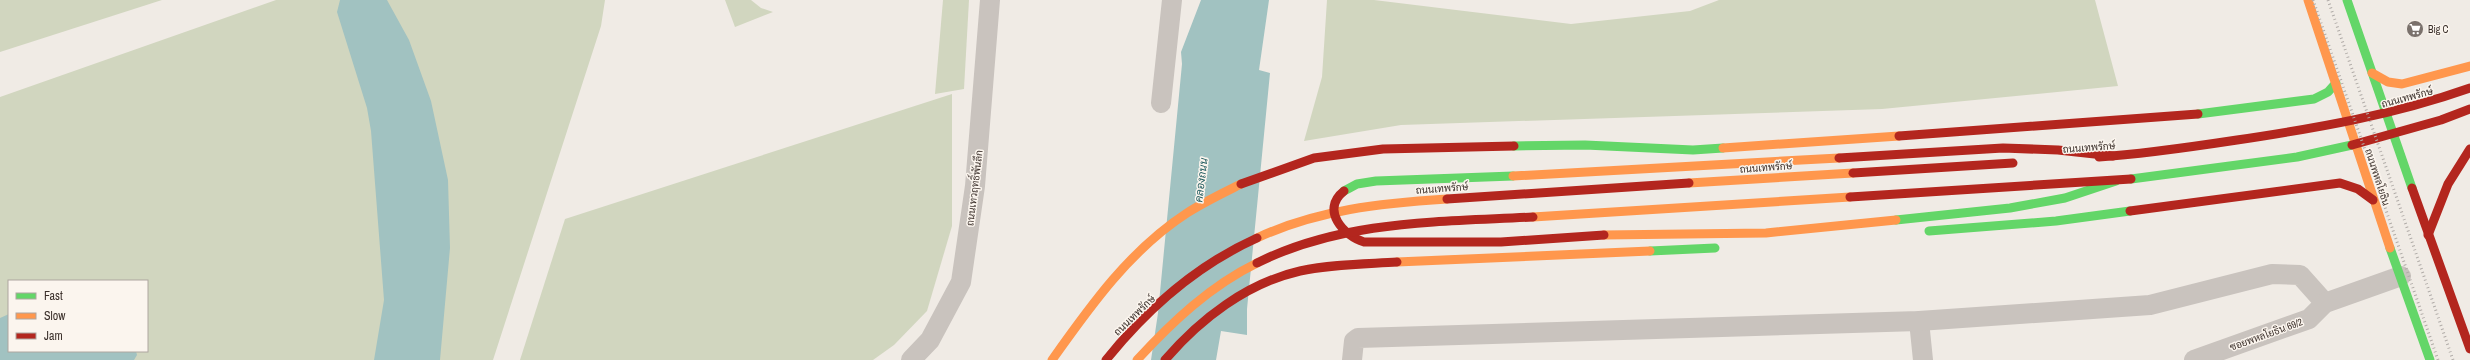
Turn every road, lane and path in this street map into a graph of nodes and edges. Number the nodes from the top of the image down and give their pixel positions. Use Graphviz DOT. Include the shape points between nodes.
graph roads {
  1 [pos="990,0"];
  2 [pos="1172,0"];
  3 [pos="2308,0"];
  4 [pos="2347,0"];
  5 [pos="2470,66"];
  6 [pos="2372,73"];
  7 [pos="2336,83"];
  8 [pos="2470,88"];
  9 [pos="1161,103"];
  10 [pos="2470,109"];
  11 [pos="2177,117"];
  12 [pos="2203,123"];
  13 [pos="2214,133"];
  14 [pos="1693,150"];
  15 [pos="2470,150"];
  16 [pos="1598,156"];
  17 [pos="2113,156"];
  18 [pos="2058,160"];
  19 [pos="2026,162"];
  20 [pos="1460,169"];
  21 [pos="2221,178"];
  22 [pos="1422,179"];
  23 [pos="2116,181"];
  24 [pos="2214,189"];
  25 [pos="2373,200"];
  26 [pos="2182,204"];
  27 [pos="1795,220"];
  28 [pos="2056,221"];
  29 [pos="1748,223"];
  30 [pos="1921,232"];
  31 [pos="2428,235"];
  32 [pos="1364,242"];
  33 [pos="1722,247"];
  34 [pos="2401,276"];
  35 [pos="2326,303"];
  36 [pos="1919,321"];
  37 [pos="2470,346"];
  38 [pos="911,360"];
  39 [pos="1052,360"];
  40 [pos="1106,360"];
  41 [pos="1137,360"];
  42 [pos="1165,360"];
  43 [pos="1352,360"];
  44 [pos="1923,360"];
  45 [pos="2194,360"];
  46 [pos="2430,360"];
  1 -- 38 [label="street, ถนนเทวฤทธิ์พันลึก" via="975,186 961,282 930,340"];
  2 -- 9 [label="street"];
  3 -- 7 [label="main road, ถนนพหลโยธิน"];
  4 -- 6 [label="main road"];
  5 -- 6 [label="main road, ถนนเทพรักษ์" via="2402,84 2388,82"];
  6 -- 31 [label="main road"];
  7 -- 11 [label="main road" via="2328,92 2314,99"];
  7 -- 25 [label="main road, ถนนพหลโยธิน"];
  8 -- 17 [label="main road, ถนนเทพรักษ์" via="2435,102 2358,121 2310,130"];
  10 -- 23 [label="main road" via="2367,142 2297,157"];
  11 -- 12 [label="main road" via="2186,117"];
  11 -- 14 [label="main road"];
  13 -- 21 [label="main road" via="2224,153"];
  14 -- 16 [label="main road"];
  14 -- 39 [label="main road" via="1585,145 1383,149 1314,158 1246,180 1187,212 1141,249 1100,292"];
  15 -- 31 [label="main road" via="2448,184"];
  17 -- 18 [label="main road, ถนนเทพรักษ์"];
  17 -- 22 [label="main road" via="2003,148 1603,172"];
  19 -- 40 [label="main road, ถนนเทพรักษ์" via="1426,200 1355,207 1303,219 1256,238 1198,272 1147,314"];
  20 -- 22 [label="main road"];
  22 -- 32 [label="main road" via="1360,183 1344,190 1335,209 1337,223 1345,235"];
  23 -- 32 [label="main road" via="2065,198 2010,208 1766,233 1609,235 1502,242"];
  23 -- 41 [label="main road" via="1426,223 1334,234 1279,250 1235,274 1200,298 1163,330"];
  24 -- 26 [label="main road" via="2200,200"];
  25 -- 26 [label="main road" via="2353,185 2340,183"];
  25 -- 34 [label="main road, ถนนพหลโยธิน"];
  26 -- 28 [label="main road"];
  27 -- 28 [label="main road" via="1906,213"];
  28 -- 30 [label="main road"];
  29 -- 32 [label="main road" via="1608,226"];
  31 -- 37 [label="main road"];
  33 -- 42 [label="main road" via="1338,264 1290,274 1224,305 1197,326"];
  34 -- 35 [label="street, ซอยพหลโยธิน 69/2"];
  34 -- 46 [label="main road, ถนนพหลโยธิน"];
  35 -- 36 [label="street" via="2300,275 2272,274 2150,304"];
  35 -- 45 [label="street, ซอยพหลโยธิน 69/2" via="2309,319"];
  36 -- 43 [label="street" via="1362,338 1354,341"];
  36 -- 44 [label="street"];
}
